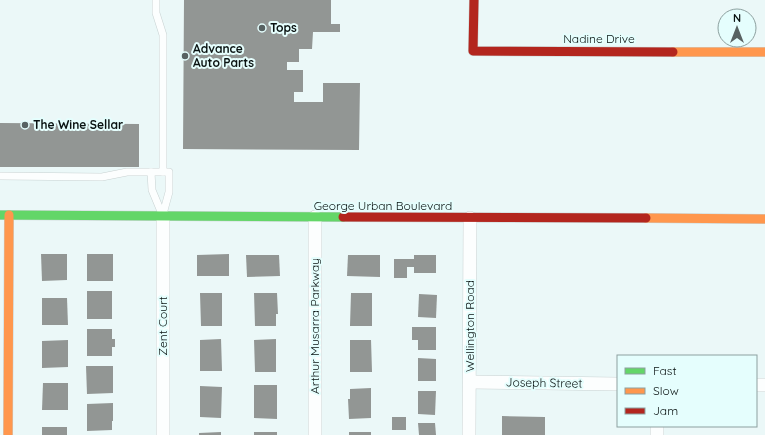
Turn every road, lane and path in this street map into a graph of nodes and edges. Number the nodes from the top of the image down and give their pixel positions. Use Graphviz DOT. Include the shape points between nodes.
graph roads {
  1 [pos="156,0"];
  2 [pos="474,0"];
  3 [pos="765,52"];
  4 [pos="152,172"];
  5 [pos="166,172"];
  6 [pos="0,176"];
  7 [pos="4,215"];
  8 [pos="163,216"];
  9 [pos="315,217"];
  10 [pos="470,218"];
  11 [pos="765,220"];
  12 [pos="470,382"];
  13 [pos="617,384"];
  14 [pos="8,435"];
  15 [pos="163,435"];
  16 [pos="315,435"];
  17 [pos="469,435"];
  1 -- 5 [label="lane" via="156,14 163,35"];
  2 -- 3 [label="street, Nadine Drive" via="473,51"];
  4 -- 5 [label="lane"];
  4 -- 6 [label="lane" via="127,172 102,177"];
  4 -- 8 [label="lane" via="152,190"];
  5 -- 8 [label="lane" via="169,192"];
  7 -- 8 [label="street, George Urban Boulevard"];
  7 -- 14 [label="street"];
  8 -- 9 [label="street, George Urban Boulevard"];
  8 -- 15 [label="street, Zent Court"];
  9 -- 10 [label="street, George Urban Boulevard"];
  9 -- 16 [label="street, Arthur Musarra Parkway"];
  10 -- 11 [label="street, George Urban Boulevard"];
  10 -- 12 [label="street, Wellington Road"];
  12 -- 13 [label="street, Joseph Street"];
  12 -- 17 [label="street, Wellington Road"];
}
